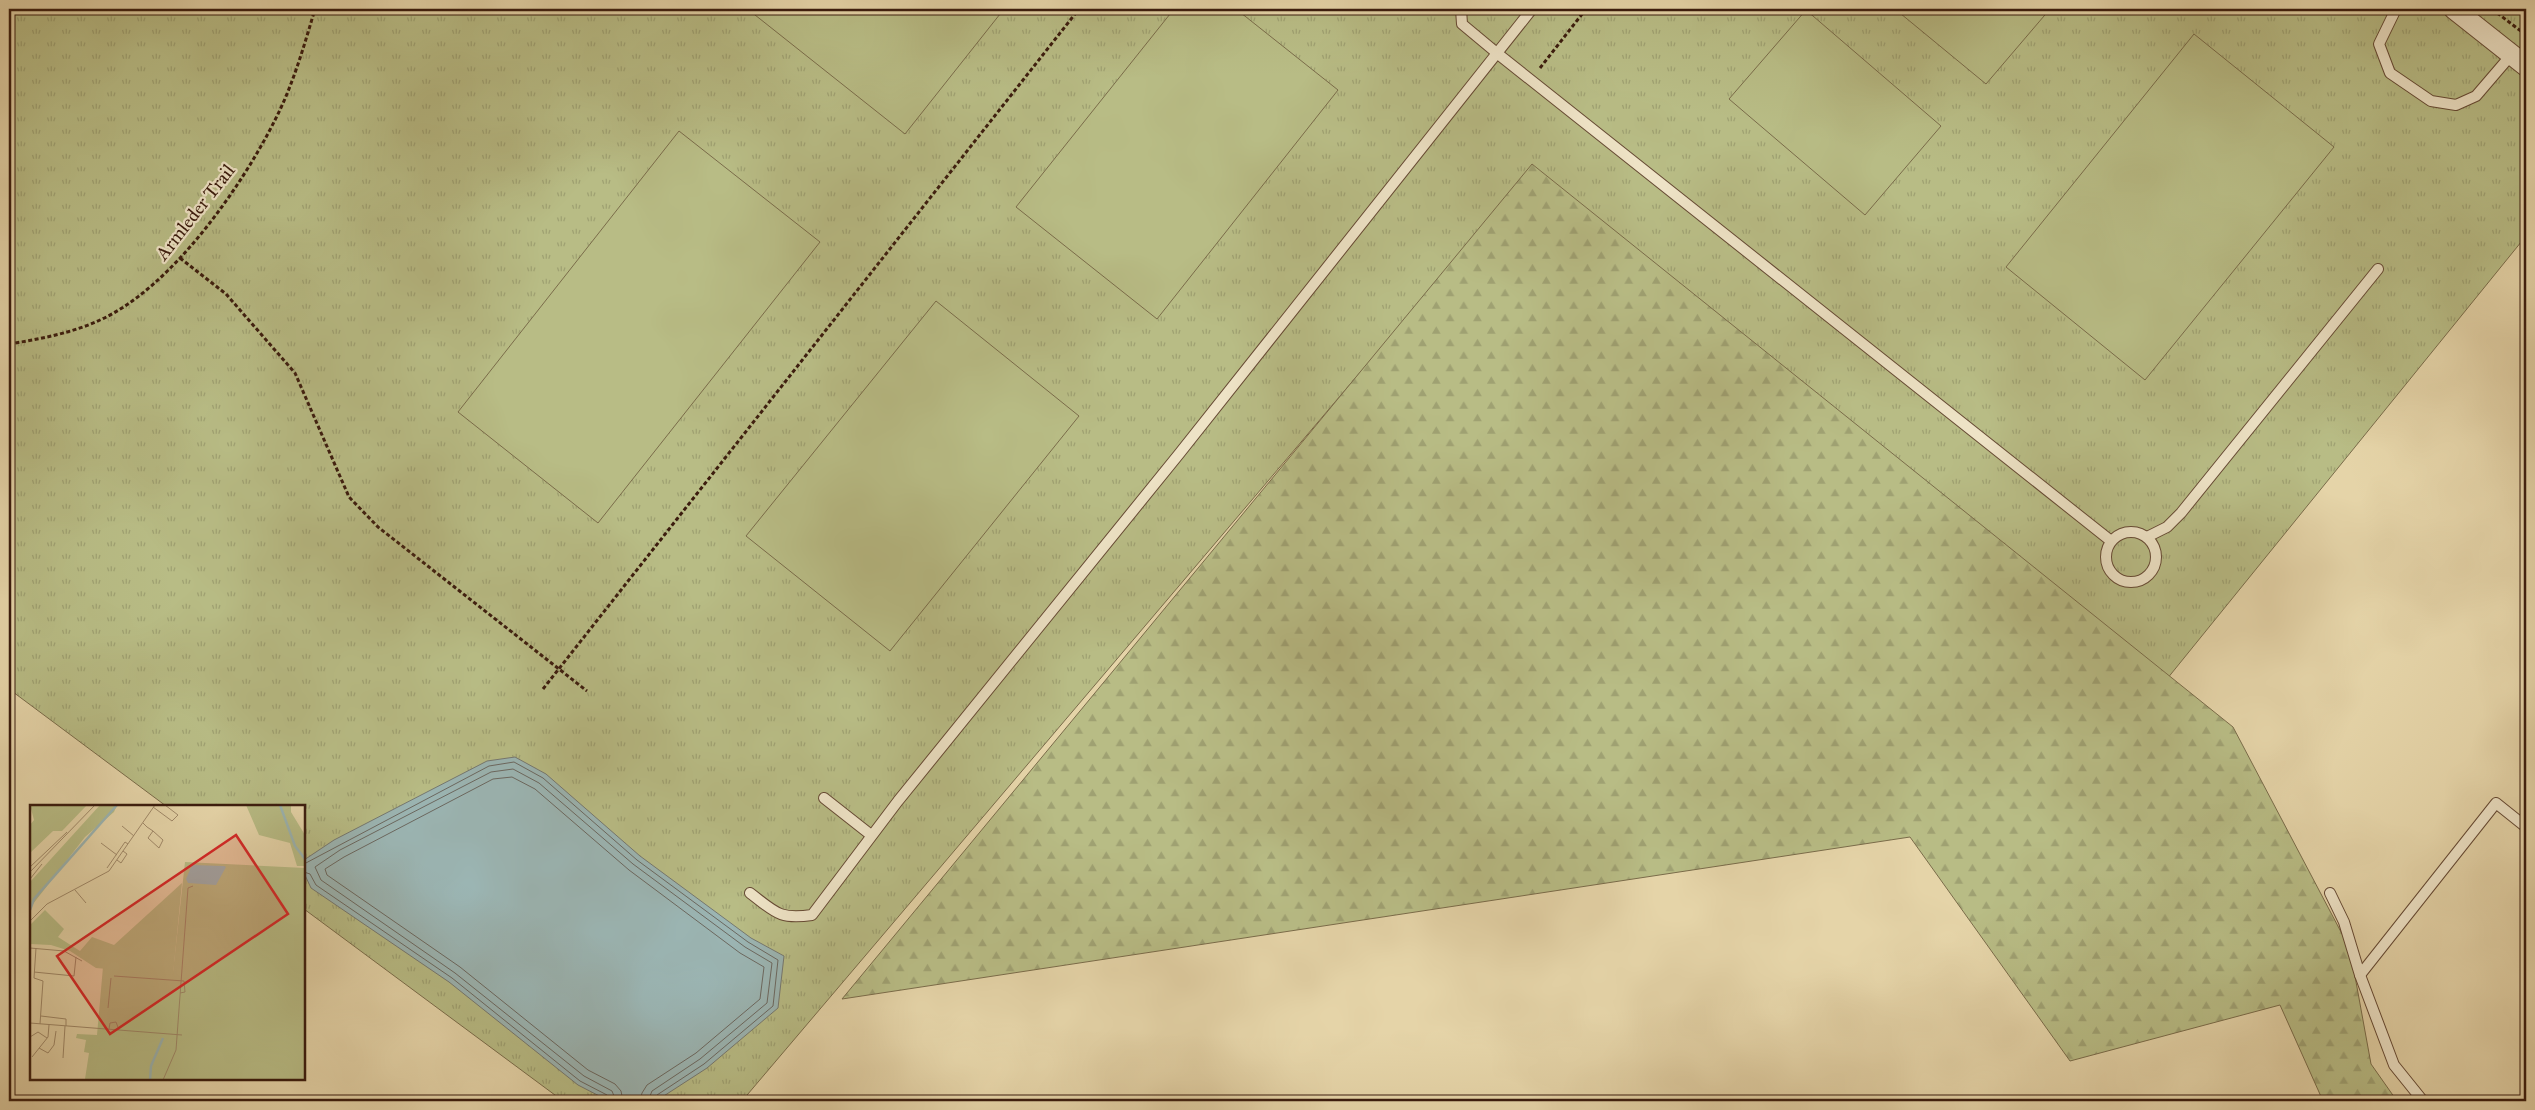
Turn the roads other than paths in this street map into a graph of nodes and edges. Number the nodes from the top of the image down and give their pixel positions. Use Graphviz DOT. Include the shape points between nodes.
graph roads {
  1 [pos="1461,9"];
  2 [pos="1532,9"];
  3 [pos="2396,9"];
  4 [pos="2454,9"];
  5 [pos="1498,54"];
  6 [pos="2519,60"];
  7 [pos="2378,269"];
  8 [pos="2147,537"];
  9 [pos="2111,541"];
  10 [pos="824,798"];
  11 [pos="2526,827"];
  12 [pos="871,835"];
  13 [pos="750,892"];
  14 [pos="2330,892"];
  15 [pos="2360,975"];
  16 [pos="2423,1101"];
  1 -- 5 [label="lane" via="1462,24"];
  2 -- 5 [label="lane"];
  3 -- 6 [label="lane" via="2379,44 2390,74 2431,101 2456,105 2476,96"];
  4 -- 6 [label="street"];
  5 -- 9 [label="lane"];
  5 -- 12 [label="lane"];
  7 -- 8 [label="lane" via="2181,513"];
  8 -- 9 [label="lane" via="2124,532"];
  8 -- 9 [label="lane" via="2153,544 2156,560 2149,575 2134,582 2125,582 2111,572 2106,556"];
  10 -- 12 [label="lane"];
  11 -- 15 [label="lane" via="2496,803"];
  12 -- 13 [label="lane" via="812,915 792,918 774,912"];
  14 -- 15 [label="lane" via="2344,922"];
  15 -- 16 [label="lane" via="2394,1064"];
}
